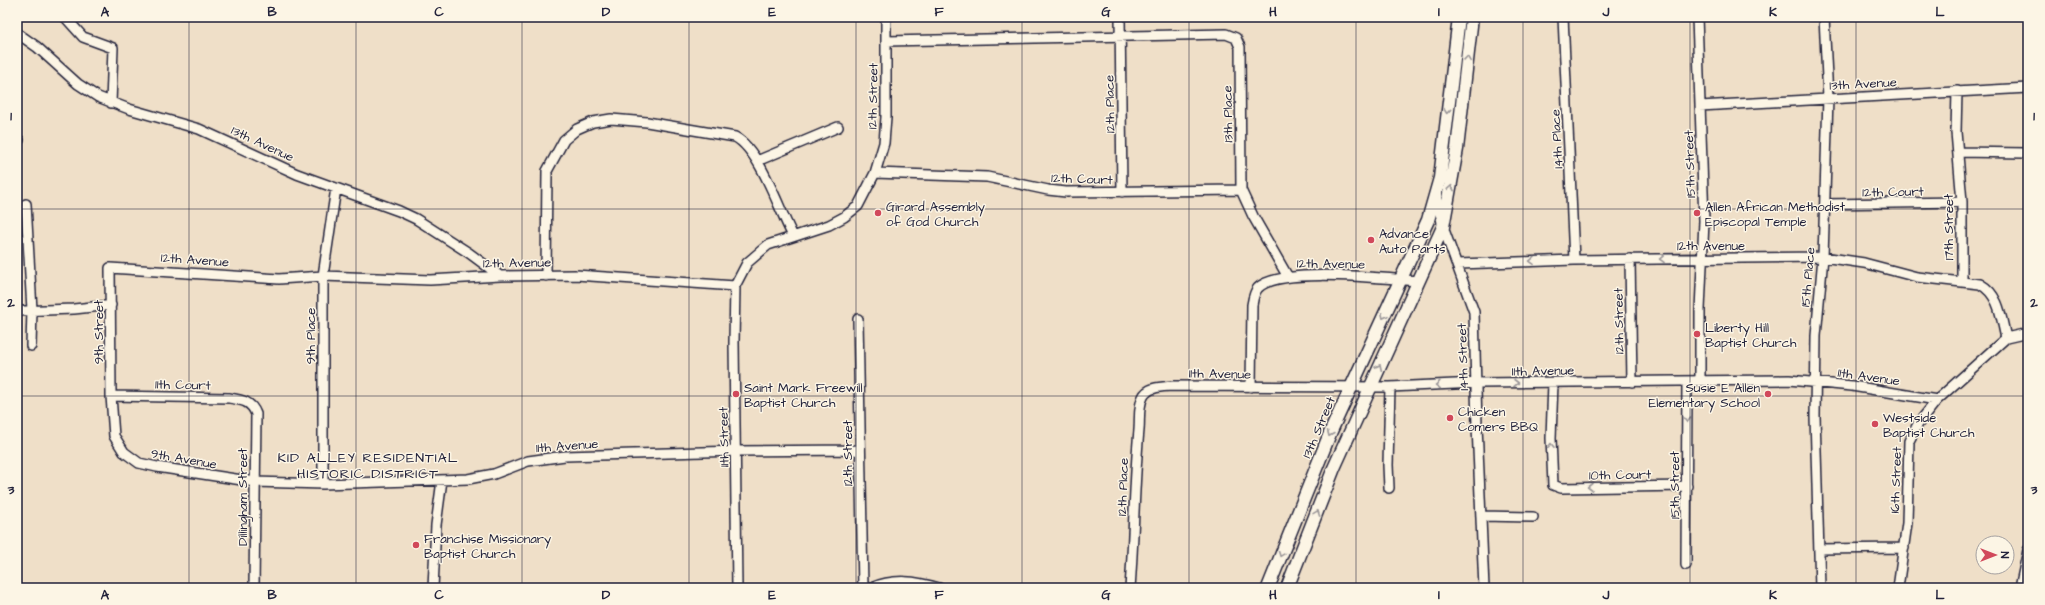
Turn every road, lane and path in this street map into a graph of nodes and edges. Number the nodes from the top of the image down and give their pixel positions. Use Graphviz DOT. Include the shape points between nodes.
graph roads {
  1 [pos="65,17"];
  2 [pos="886,17"];
  3 [pos="1120,17"];
  4 [pos="1459,17"];
  5 [pos="1472,17"];
  6 [pos="1564,17"];
  7 [pos="1697,17"];
  8 [pos="1824,17"];
  9 [pos="17,33"];
  10 [pos="1120,38"];
  11 [pos="886,41"];
  12 [pos="2028,88"];
  13 [pos="1957,90"];
  14 [pos="1828,98"];
  15 [pos="111,103"];
  16 [pos="1700,106"];
  17 [pos="838,127"];
  18 [pos="1958,152"];
  19 [pos="2026,153"];
  20 [pos="757,161"];
  21 [pos="875,173"];
  22 [pos="336,188"];
  23 [pos="1241,190"];
  24 [pos="1122,192"];
  25 [pos="1436,193"];
  26 [pos="1962,202"];
  27 [pos="26,204"];
  28 [pos="1825,204"];
  29 [pos="1443,226"];
  30 [pos="794,236"];
  31 [pos="1823,257"];
  32 [pos="1701,258"];
  33 [pos="1630,259"];
  34 [pos="1574,260"];
  35 [pos="1458,264"];
  36 [pos="110,268"];
  37 [pos="323,276"];
  38 [pos="500,276"];
  39 [pos="546,276"];
  40 [pos="1288,277"];
  41 [pos="1400,280"];
  42 [pos="1419,281"];
  43 [pos="1962,281"];
  44 [pos="735,286"];
  45 [pos="111,304"];
  46 [pos="17,310"];
  47 [pos="32,310"];
  48 [pos="858,319"];
  49 [pos="2028,333"];
  50 [pos="2006,338"];
  51 [pos="31,346"];
  52 [pos="1687,381"];
  53 [pos="1700,381"];
  54 [pos="1632,382"];
  55 [pos="1816,382"];
  56 [pos="1477,383"];
  57 [pos="1553,383"];
  58 [pos="1351,386"];
  59 [pos="1251,387"];
  60 [pos="1370,387"];
  61 [pos="1390,387"];
  62 [pos="1149,390"];
  63 [pos="111,396"];
  64 [pos="1936,400"];
  65 [pos="253,406"];
  66 [pos="860,450"];
  67 [pos="737,451"];
  68 [pos="442,480"];
  69 [pos="255,482"];
  70 [pos="323,484"];
  71 [pos="1687,486"];
  72 [pos="1390,488"];
  73 [pos="1482,516"];
  74 [pos="1533,517"];
  75 [pos="1904,548"];
  76 [pos="1819,549"];
  77 [pos="2028,550"];
  78 [pos="1686,565"];
  79 [pos="254,588"];
  80 [pos="433,588"];
  81 [pos="737,588"];
  82 [pos="863,588"];
  83 [pos="871,588"];
  84 [pos="939,588"];
  85 [pos="1130,588"];
  86 [pos="1268,588"];
  87 [pos="1287,588"];
  88 [pos="1484,588"];
  89 [pos="1820,588"];
  90 [pos="1898,588"];
  91 [pos="2020,588"];
  1 -- 15 [label="street" via="83,37 113,48"];
  2 -- 11 [label="street, 12th Street"];
  3 -- 10 [label="street, 12th Place"];
  4 -- 25 [label="main road, 14th Street, one-way" via="1446,111 1445,140"];
  29 -- 5 [label="main road, one-way" via="1457,149"];
  6 -- 34 [label="street, 14th Place"];
  7 -- 16 [label="street, 15th Street"];
  8 -- 14 [label="street, 15th Place"];
  9 -- 15 [label="street, 13th Avenue" via="37,47 78,84"];
  10 -- 11 [label="street"];
  10 -- 23 [label="street, 13th Place" via="1226,34 1236,38 1240,47"];
  10 -- 24 [label="street, 12th Place"];
  11 -- 21 [label="street, 12th Street" via="884,143"];
  12 -- 13 [label="street, 13th Avenue"];
  13 -- 14 [label="street, 13th Avenue"];
  13 -- 18 [label="street, 17th Street"];
  14 -- 16 [label="street, 13th Avenue"];
  14 -- 28 [label="street, 15th Place"];
  15 -- 22 [label="street, 13th Avenue" via="199,129 297,174"];
  16 -- 32 [label="street, 15th Street" via="1704,221"];
  17 -- 20 [label="street"];
  18 -- 19 [label="street"];
  18 -- 26 [label="street, 17th Street"];
  20 -- 30 [label="street"];
  20 -- 39 [label="street" via="743,142 735,137 647,122 611,119 593,122 577,129 564,140 547,172"];
  21 -- 24 [label="street, 12th Court" via="980,176 1048,190"];
  21 -- 30 [label="street" via="858,206 844,217 829,225"];
  22 -- 37 [label="street, 9th Place"];
  22 -- 38 [label="street, 13th Avenue" via="416,219"];
  23 -- 24 [label="street, 12th Court"];
  23 -- 40 [label="street, 12th Avenue"];
  25 -- 29 [label="street, 14th Street"];
  25 -- 41 [label="main road" via="1421,236"];
  26 -- 28 [label="street, 12th Court"];
  26 -- 43 [label="street, 17th Street"];
  27 -- 47 [label="street"];
  28 -- 31 [label="street, 15th Place"];
  29 -- 35 [label="street, 14th Street"];
  29 -- 42 [label="main road"];
  30 -- 44 [label="street" via="768,245 757,253 747,263"];
  31 -- 32 [label="street, 12th Avenue"];
  31 -- 43 [label="street, 12th Avenue" via="1847,259 1917,277"];
  31 -- 55 [label="street, 15th Place" via="1816,336"];
  32 -- 33 [label="street, 12th Avenue, one-way"];
  32 -- 53 [label="street, 15th Street"];
  33 -- 34 [label="street, 12th Avenue"];
  33 -- 54 [label="street, 12th Street"];
  34 -- 35 [label="street, 12th Avenue, one-way"];
  35 -- 56 [label="street, 14th Street" via="1474,312"];
  36 -- 37 [label="street, 12th Avenue" via="279,279"];
  36 -- 45 [label="street, 9th Street"];
  37 -- 38 [label="street, 12th Avenue" via="430,280"];
  37 -- 70 [label="street, 9th Place"];
  38 -- 39 [label="street, 12th Avenue"];
  39 -- 44 [label="street, 12th Avenue" via="576,275"];
  40 -- 41 [label="street, 12th Avenue"];
  40 -- 59 [label="street" via="1258,287 1253,295"];
  41 -- 42 [label="street, 12th Avenue"];
  41 -- 58 [label="main road, 13th Street, one-way"];
  60 -- 42 [label="main road, one-way"];
  43 -- 50 [label="street" via="1980,284 1993,294"];
  44 -- 67 [label="street, 11th Street"];
  45 -- 47 [label="street"];
  45 -- 63 [label="street, 9th Street"];
  46 -- 47 [label="street"];
  47 -- 51 [label="street"];
  48 -- 66 [label="street, 12th Street"];
  49 -- 50 [label="street, 16th Street"];
  50 -- 64 [label="street, 16th Street"];
  52 -- 53 [label="street, 11th Avenue"];
  52 -- 54 [label="street, 11th Avenue"];
  52 -- 71 [label="street, 15th Street, one-way"];
  53 -- 55 [label="street, 11th Avenue"];
  54 -- 57 [label="street, 11th Avenue"];
  55 -- 64 [label="street, 11th Avenue"];
  55 -- 76 [label="street, 15th Place"];
  56 -- 57 [label="street, 11th Avenue, one-way"];
  56 -- 61 [label="street, 11th Avenue, one-way"];
  56 -- 73 [label="street, 14th Street"];
  71 -- 57 [label="street, 10th Court, one-way" via="1560,488 1553,485"];
  58 -- 59 [label="street, 11th Avenue"];
  58 -- 60 [label="street, 11th Avenue"];
  58 -- 86 [label="main road, 13th Street, one-way"];
  59 -- 62 [label="street, 11th Avenue" via="1173,386"];
  60 -- 61 [label="street, 11th Avenue"];
  87 -- 60 [label="main road, one-way" via="1334,468"];
  61 -- 72 [label="street"];
  62 -- 85 [label="street, 12th Place" via="1143,397 1138,443"];
  63 -- 65 [label="street, 11th Court" via="229,398 246,401"];
  63 -- 69 [label="street, 9th Avenue" via="114,436 124,452 139,463"];
  64 -- 75 [label="street, 16th Street" via="1918,424 1909,442"];
  65 -- 69 [label="street, Dillingham Street" via="256,414"];
  66 -- 67 [label="street, 11th Avenue"];
  66 -- 82 [label="street, 12th Street"];
  67 -- 68 [label="street, 11th Avenue" via="547,458 528,461 494,474 468,480"];
  67 -- 81 [label="street, 11th Street"];
  68 -- 70 [label="street, 11th Avenue"];
  68 -- 80 [label="street" via="436,525"];
  69 -- 70 [label="street, 11th Avenue"];
  69 -- 79 [label="street, Dillingham Street"];
  71 -- 78 [label="street, 15th Street"];
  73 -- 74 [label="street"];
  73 -- 88 [label="street, 14th Street"];
  75 -- 76 [label="street"];
  75 -- 90 [label="street, 16th Street"];
  76 -- 89 [label="street, 15th Place"];
  77 -- 91 [label="street"];
  83 -- 84 [label="street" via="887,582 903,581"];
}
